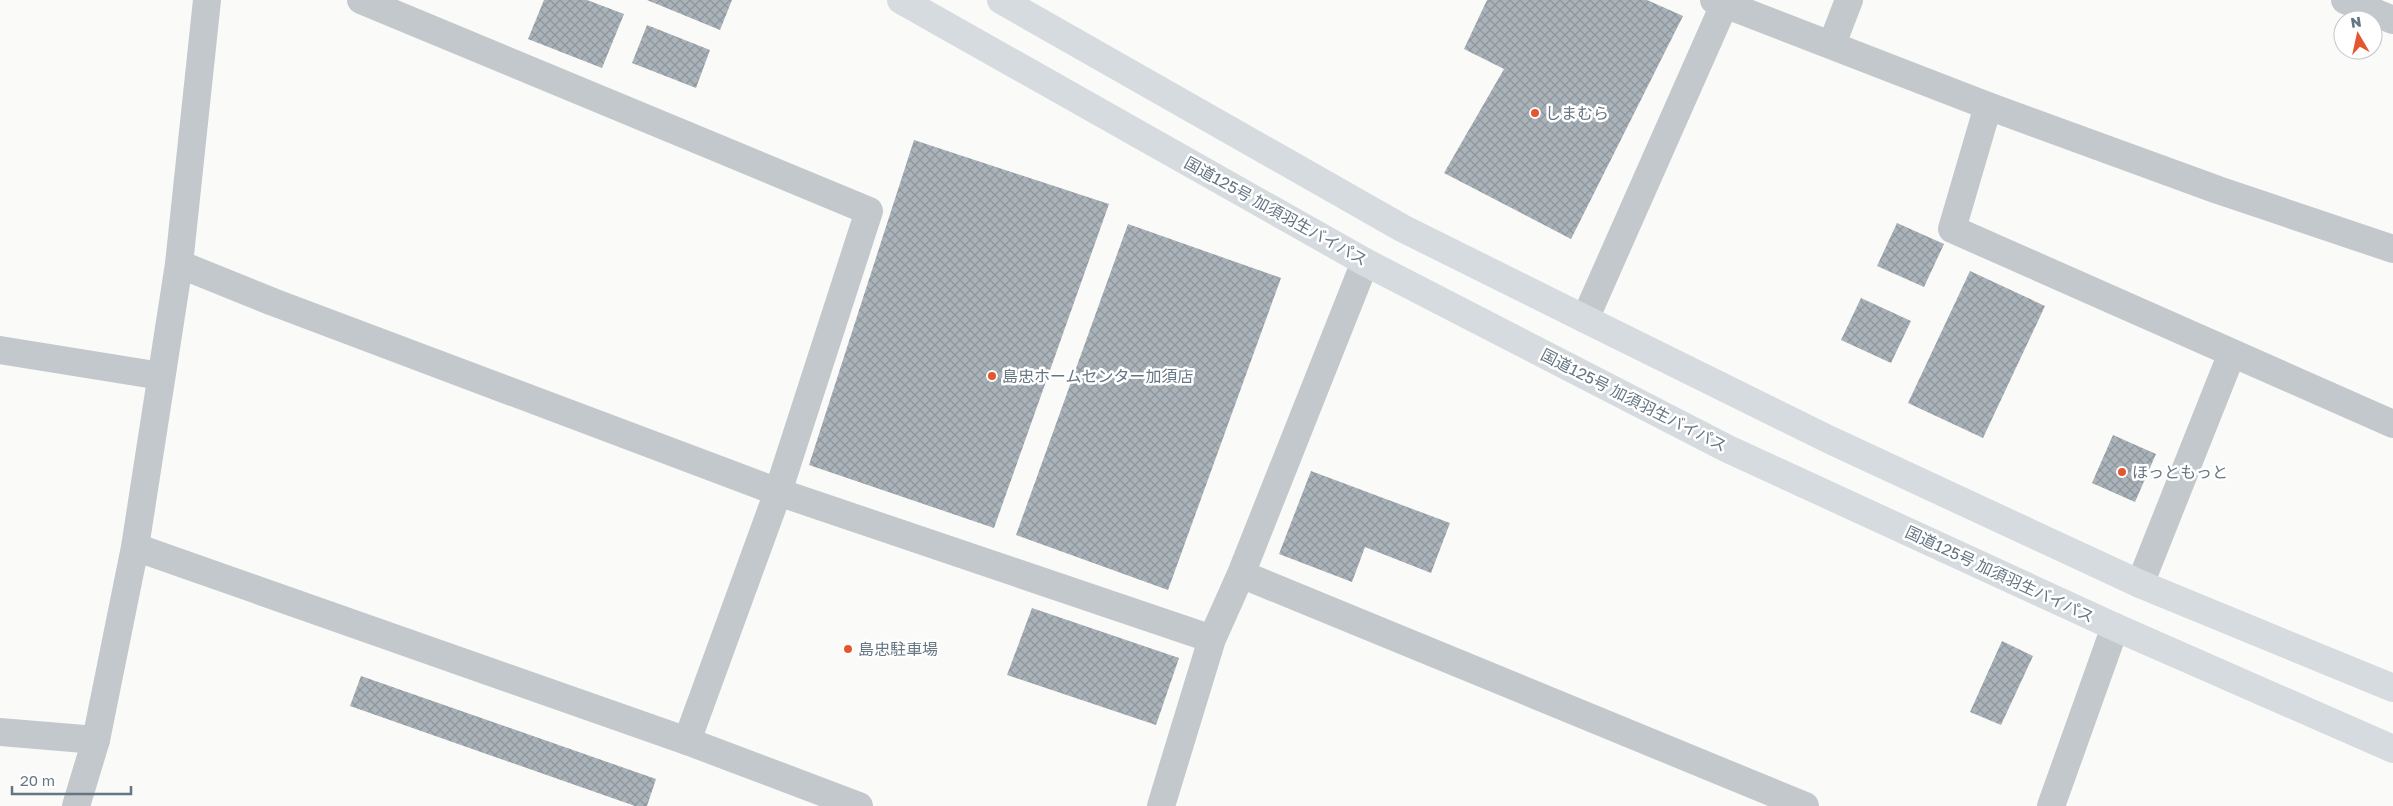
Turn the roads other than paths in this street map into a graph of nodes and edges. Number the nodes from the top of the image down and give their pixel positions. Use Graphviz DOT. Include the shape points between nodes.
graph roads {
  1 [pos="207,0"];
  2 [pos="362,0"];
  3 [pos="901,0"];
  4 [pos="1001,0"];
  5 [pos="1849,0"];
  6 [pos="2346,0"];
  7 [pos="1719,2"];
  8 [pos="2392,14"];
  9 [pos="1832,44"];
  10 [pos="1988,106"];
  11 [pos="2393,249"];
  12 [pos="1365,262"];
  13 [pos="179,264"];
  14 [pos="1585,319"];
  15 [pos="0,350"];
  16 [pos="2232,353"];
  17 [pos="161,376"];
  18 [pos="2393,424"];
  19 [pos="778,492"];
  20 [pos="135,548"];
  21 [pos="1242,574"];
  22 [pos="2140,584"];
  23 [pos="2115,628"];
  24 [pos="1212,639"];
  25 [pos="2393,688"];
  26 [pos="0,732"];
  27 [pos="96,740"];
  28 [pos="687,741"];
  29 [pos="2393,749"];
  30 [pos="76,806"];
  31 [pos="859,806"];
  32 [pos="1161,806"];
  33 [pos="1805,806"];
  34 [pos="2051,806"];
  1 -- 13 [label="street"];
  2 -- 19 [label="street" via="869,211"];
  3 -- 12 [label="highway, 国道125号 加須羽生バイパス"];
  4 -- 14 [label="highway" via="1402,228"];
  5 -- 9 [label="street"];
  6 -- 8 [label="street"];
  7 -- 9 [label="street"];
  7 -- 14 [label="street"];
  9 -- 10 [label="street"];
  10 -- 11 [label="street" via="2218,190"];
  10 -- 16 [label="street" via="1952,229"];
  12 -- 21 [label="street"];
  12 -- 23 [label="highway, 国道125号 加須羽生バイパス" via="1728,449"];
  13 -- 17 [label="street"];
  13 -- 19 [label="street"];
  14 -- 22 [label="highway" via="1830,440"];
  15 -- 17 [label="street"];
  16 -- 18 [label="street"];
  16 -- 22 [label="street"];
  17 -- 20 [label="street"];
  19 -- 24 [label="street"];
  19 -- 28 [label="street"];
  20 -- 27 [label="street"];
  20 -- 28 [label="street"];
  21 -- 24 [label="street"];
  21 -- 33 [label="street"];
  22 -- 25 [label="highway"];
  23 -- 29 [label="highway, 国道125号 加須羽生バイパス"];
  23 -- 34 [label="street"];
  24 -- 32 [label="street"];
  26 -- 27 [label="street"];
  27 -- 30 [label="street"];
  28 -- 31 [label="street"];
}
